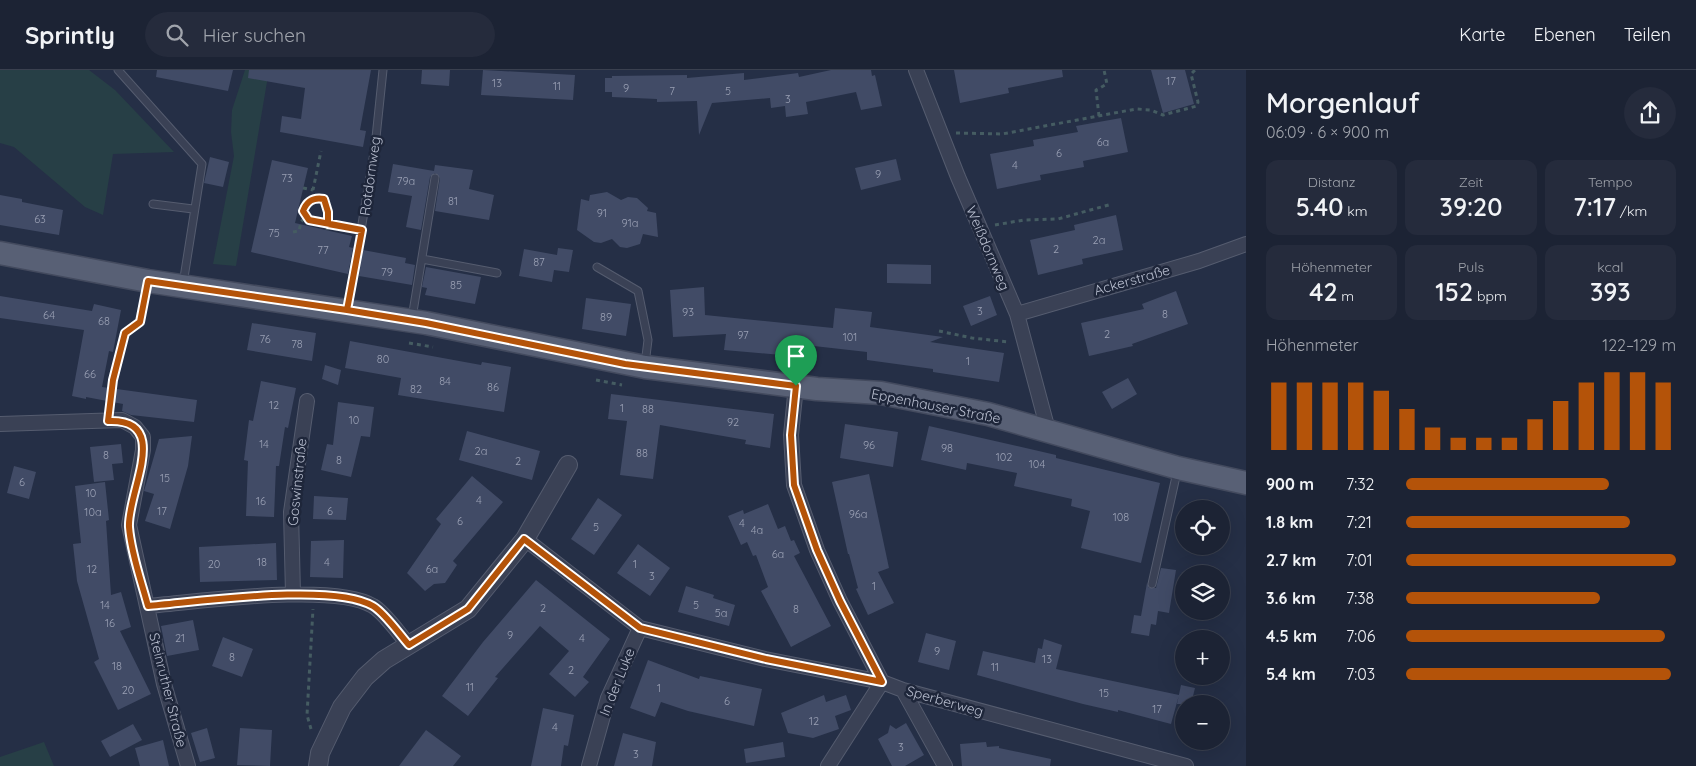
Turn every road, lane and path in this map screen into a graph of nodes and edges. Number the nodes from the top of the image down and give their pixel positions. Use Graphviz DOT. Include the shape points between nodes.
graph roads {
  1 [pos="118,70"];
  2 [pos="383,70"];
  3 [pos="916,70"];
  4 [pos="1104,70"];
  5 [pos="1195,70"];
  6 [pos="1099,116"];
  7 [pos="940,132"];
  8 [pos="321,151"];
  9 [pos="436,178"];
  10 [pos="303,188"];
  11 [pos="313,190"];
  12 [pos="316,198"];
  13 [pos="153,204"];
  14 [pos="1112,204"];
  15 [pos="193,209"];
  16 [pos="306,216"];
  17 [pos="328,224"];
  18 [pos="980,229"];
  19 [pos="327,230"];
  20 [pos="362,230"];
  21 [pos="293,232"];
  22 [pos="1246,244"];
  23 [pos="0,253"];
  24 [pos="422,259"];
  25 [pos="597,267"];
  26 [pos="496,273"];
  27 [pos="148,281"];
  28 [pos="183,286"];
  29 [pos="347,310"];
  30 [pos="1017,314"];
  31 [pos="411,320"];
  32 [pos="939,330"];
  33 [pos="1024,344"];
  34 [pos="644,367"];
  35 [pos="796,386"];
  36 [pos="307,400"];
  37 [pos="108,421"];
  38 [pos="0,424"];
  39 [pos="1048,430"];
  40 [pos="568,465"];
  41 [pos="1178,468"];
  42 [pos="1246,483"];
  43 [pos="524,539"];
  44 [pos="1152,584"];
  45 [pos="293,594"];
  46 [pos="314,595"];
  47 [pos="148,606"];
  48 [pos="640,628"];
  49 [pos="409,645"];
  50 [pos="882,682"];
  51 [pos="903,690"];
  52 [pos="319,760"];
  53 [pos="188,766"];
  54 [pos="589,766"];
  55 [pos="828,766"];
  56 [pos="945,766"];
  57 [pos="1186,766"];
  1 -- 15 [label="lane" via="202,164"];
  2 -- 20 [label="lane, Rotdornweg"];
  3 -- 7 [label="street, Weißdornweg"];
  4 -- 6 [label="path" via="1107,84 1096,90"];
  5 -- 6 [label="path" via="1191,74 1197,106 1163,115 1136,109"];
  6 -- 7 [label="path" via="1002,134"];
  7 -- 18 [label="street, Weißdornweg"];
  8 -- 11 [label="path"];
  9 -- 24 [label="lane"];
  10 -- 11 [label="path"];
  11 -- 12 [label="path"];
  12 -- 16 [label="path" via="305,205 303,211"];
  12 -- 17 [label="path" via="324,199 327,205"];
  13 -- 15 [label="lane"];
  14 -- 18 [label="path" via="1058,218 1024,220"];
  15 -- 28 [label="lane"];
  16 -- 17 [label="path" via="309,220"];
  16 -- 21 [label="path" via="299,231"];
  17 -- 19 [label="path"];
  17 -- 20 [label="path"];
  18 -- 30 [label="street, Weißdornweg"];
  20 -- 29 [label="lane, Rotdornweg"];
  22 -- 30 [label="street, Ackerstraße" via="1199,261"];
  23 -- 27 [label="main road, Eppenhauser Straße"];
  24 -- 26 [label="lane"];
  24 -- 31 [label="lane"];
  25 -- 34 [label="lane" via="638,291 648,340"];
  27 -- 28 [label="main road, Eppenhauser Straße"];
  27 -- 37 [label="path" via="140,322 125,333 113,380"];
  28 -- 29 [label="main road, Eppenhauser Straße"];
  29 -- 31 [label="main road, Eppenhauser Straße"];
  30 -- 33 [label="street, Weißdornweg"];
  31 -- 34 [label="main road, Eppenhauser Straße"];
  32 -- 33 [label="path" via="972,338"];
  33 -- 39 [label="street, Weißdornweg"];
  34 -- 35 [label="main road, Eppenhauser Straße"];
  35 -- 39 [label="main road, Eppenhauser Straße" via="881,393 988,414"];
  35 -- 50 [label="street" via="791,435 794,485 817,550"];
  36 -- 45 [label="street, Goswinstraße" via="291,512"];
  37 -- 38 [label="street, Steinruther Straße"];
  37 -- 47 [label="street, Steinruther Straße" via="122,420 135,427 143,437 129,525"];
  39 -- 41 [label="main road, Eppenhauser Straße"];
  40 -- 43 [label="street"];
  41 -- 42 [label="main road, Eppenhauser Straße"];
  41 -- 44 [label="lane"];
  43 -- 48 [label="street, Sperberweg"];
  43 -- 49 [label="street" via="468,609"];
  45 -- 46 [label="street"];
  45 -- 47 [label="street"];
  46 -- 49 [label="street" via="348,596 374,606"];
  46 -- 52 [label="path" via="307,715"];
  47 -- 53 [label="street, Steinruther Straße" via="164,684"];
  48 -- 50 [label="street, Sperberweg" via="766,659"];
  48 -- 54 [label="street, In der Luke" via="608,698"];
  49 -- 52 [label="street" via="384,660 342,707"];
  50 -- 51 [label="street, Sperberweg"];
  50 -- 55 [label="street"];
  51 -- 56 [label="street"];
  51 -- 57 [label="street, Sperberweg"];
}
